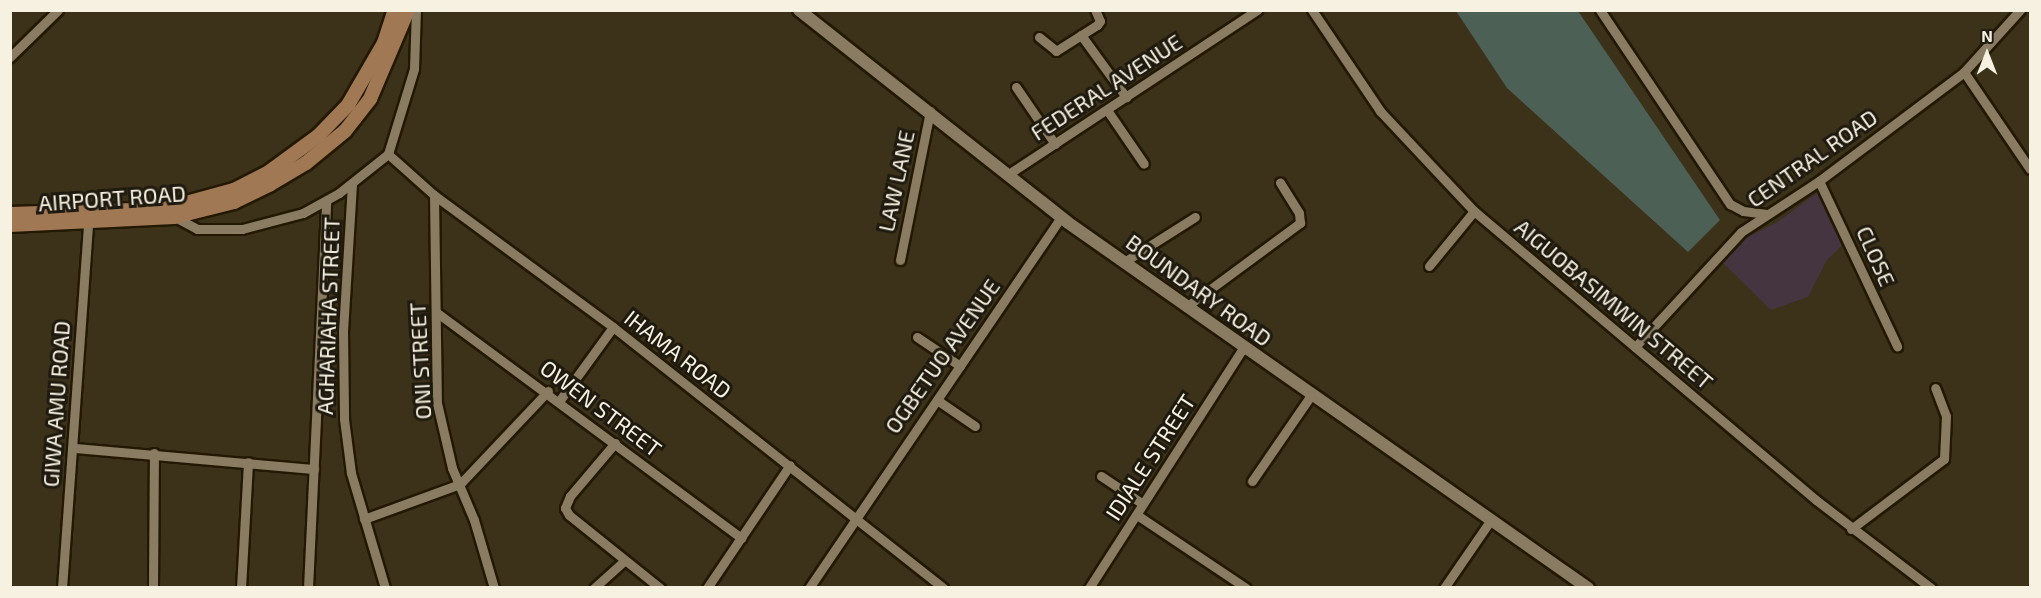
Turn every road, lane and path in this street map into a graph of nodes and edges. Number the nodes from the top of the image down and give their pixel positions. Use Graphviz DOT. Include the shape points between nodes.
graph roads {
  1 [pos="58,10"];
  2 [pos="395,10"];
  3 [pos="408,10"];
  4 [pos="416,10"];
  5 [pos="799,10"];
  6 [pos="1095,10"];
  7 [pos="1257,10"];
  8 [pos="1312,10"];
  9 [pos="1600,10"];
  10 [pos="2020,10"];
  11 [pos="1081,35"];
  12 [pos="1039,37"];
  13 [pos="10,57"];
  14 [pos="1964,72"];
  15 [pos="1016,87"];
  16 [pos="1126,97"];
  17 [pos="1107,110"];
  18 [pos="930,111"];
  19 [pos="1055,144"];
  20 [pos="388,154"];
  21 [pos="1144,164"];
  22 [pos="2031,169"];
  23 [pos="1007,175"];
  24 [pos="1819,182"];
  25 [pos="352,183"];
  26 [pos="1280,183"];
  27 [pos="434,195"];
  28 [pos="326,201"];
  29 [pos="1474,211"];
  30 [pos="1743,211"];
  31 [pos="171,212"];
  32 [pos="10,214"];
  33 [pos="1767,214"];
  34 [pos="1061,217"];
  35 [pos="1195,217"];
  36 [pos="88,223"];
  37 [pos="10,225"];
  38 [pos="1741,232"];
  39 [pos="900,260"];
  40 [pos="1124,262"];
  41 [pos="1429,266"];
  42 [pos="1186,307"];
  43 [pos="436,312"];
  44 [pos="613,327"];
  45 [pos="917,337"];
  46 [pos="1898,346"];
  47 [pos="1635,347"];
  48 [pos="1244,348"];
  49 [pos="960,366"];
  50 [pos="1935,388"];
  51 [pos="548,391"];
  52 [pos="1311,395"];
  53 [pos="560,400"];
  54 [pos="937,400"];
  55 [pos="975,426"];
  56 [pos="615,443"];
  57 [pos="74,448"];
  58 [pos="154,453"];
  59 [pos="248,462"];
  60 [pos="790,465"];
  61 [pos="314,469"];
  62 [pos="1101,476"];
  63 [pos="1252,481"];
  64 [pos="460,484"];
  65 [pos="1143,504"];
  66 [pos="1137,515"];
  67 [pos="364,519"];
  68 [pos="858,519"];
  69 [pos="1490,521"];
  70 [pos="1851,529"];
  71 [pos="741,538"];
  72 [pos="624,561"];
  73 [pos="62,588"];
  74 [pos="153,588"];
  75 [pos="241,588"];
  76 [pos="308,588"];
  77 [pos="385,588"];
  78 [pos="494,588"];
  79 [pos="594,588"];
  80 [pos="660,588"];
  81 [pos="707,588"];
  82 [pos="810,588"];
  83 [pos="943,588"];
  84 [pos="1089,588"];
  85 [pos="1246,588"];
  86 [pos="1444,588"];
  87 [pos="1588,588"];
  88 [pos="1931,588"];
  1 -- 13 [label="street"];
  2 -- 31 [label="main road, AIRPORT ROAD" via="370,72 348,105 318,136 268,172 234,190"];
  3 -- 31 [label="main road, AIRPORT ROAD" via="375,89 345,131 306,163 234,202"];
  4 -- 20 [label="street" via="414,69"];
  5 -- 18 [label="street, BOUNDARY ROAD"];
  6 -- 11 [label="street" via="1100,21"];
  7 -- 16 [label="street, FEDERAL AVENUE"];
  8 -- 29 [label="street, AIGUOBASIMWIN STREET" via="1380,111"];
  9 -- 30 [label="street" via="1730,204"];
  10 -- 14 [label="street, CENTRAL ROAD"];
  11 -- 12 [label="street" via="1056,51"];
  11 -- 16 [label="street"];
  14 -- 22 [label="street"];
  14 -- 24 [label="street, CENTRAL ROAD"];
  15 -- 19 [label="street"];
  16 -- 17 [label="street, FEDERAL AVENUE"];
  17 -- 19 [label="street, FEDERAL AVENUE"];
  17 -- 21 [label="street"];
  18 -- 23 [label="street, BOUNDARY ROAD"];
  18 -- 39 [label="street, LAW LANE"];
  19 -- 23 [label="street, FEDERAL AVENUE"];
  20 -- 25 [label="street"];
  20 -- 27 [label="street, IHAMA ROAD"];
  23 -- 34 [label="street, BOUNDARY ROAD"];
  24 -- 33 [label="street, CENTRAL ROAD"];
  24 -- 46 [label="street, CLOSE"];
  25 -- 28 [label="street"];
  25 -- 67 [label="street, AGHARIAHA STREET" via="343,331 344,419 351,473"];
  26 -- 42 [label="street" via="1299,213 1300,223"];
  27 -- 43 [label="street, ONI STREET"];
  27 -- 44 [label="street, IHAMA ROAD"];
  28 -- 31 [label="street" via="303,213 242,229 197,229"];
  28 -- 61 [label="street"];
  29 -- 41 [label="street"];
  29 -- 47 [label="street, AIGUOBASIMWIN STREET"];
  30 -- 33 [label="street"];
  30 -- 38 [label="street"];
  31 -- 32 [label="main road, AIRPORT ROAD"];
  31 -- 36 [label="main road, AIRPORT ROAD"];
  33 -- 38 [label="street, CENTRAL ROAD"];
  34 -- 40 [label="street, BOUNDARY ROAD"];
  34 -- 49 [label="street, OGBETUO AVENUE"];
  35 -- 40 [label="street"];
  36 -- 37 [label="main road, AIRPORT ROAD"];
  36 -- 57 [label="street, GIWA AMU ROAD"];
  38 -- 47 [label="street, CENTRAL ROAD"];
  40 -- 42 [label="street, BOUNDARY ROAD"];
  42 -- 48 [label="street, BOUNDARY ROAD"];
  43 -- 51 [label="street, OWEN STREET"];
  43 -- 64 [label="street, ONI STREET" via="437,403 452,468"];
  44 -- 53 [label="street"];
  44 -- 60 [label="street, IHAMA ROAD"];
  45 -- 49 [label="street"];
  47 -- 70 [label="street, AIGUOBASIMWIN STREET"];
  48 -- 52 [label="street, BOUNDARY ROAD"];
  48 -- 65 [label="street, IDIALE STREET"];
  49 -- 54 [label="street, OGBETUO AVENUE"];
  50 -- 70 [label="street" via="1946,416 1944,459"];
  51 -- 53 [label="street, OWEN STREET"];
  51 -- 64 [label="street"];
  52 -- 63 [label="street"];
  52 -- 69 [label="street, BOUNDARY ROAD"];
  53 -- 56 [label="street, OWEN STREET"];
  54 -- 55 [label="street"];
  54 -- 68 [label="street, OGBETUO AVENUE" via="897,454"];
  56 -- 71 [label="street, OWEN STREET"];
  56 -- 72 [label="street" via="570,496 565,508"];
  57 -- 58 [label="street"];
  57 -- 73 [label="street, GIWA AMU ROAD"];
  58 -- 59 [label="street"];
  58 -- 74 [label="street"];
  59 -- 61 [label="street"];
  59 -- 75 [label="street"];
  60 -- 68 [label="street, IHAMA ROAD"];
  60 -- 71 [label="street"];
  61 -- 76 [label="street"];
  62 -- 65 [label="street"];
  64 -- 67 [label="street"];
  64 -- 78 [label="street, ONI STREET"];
  65 -- 66 [label="street, IDIALE STREET"];
  66 -- 84 [label="street, IDIALE STREET"];
  66 -- 85 [label="street"];
  67 -- 77 [label="street, AGHARIAHA STREET"];
  68 -- 82 [label="street, OGBETUO AVENUE"];
  68 -- 83 [label="street, IHAMA ROAD"];
  69 -- 86 [label="street"];
  69 -- 87 [label="street, BOUNDARY ROAD"];
  70 -- 88 [label="street, AIGUOBASIMWIN STREET"];
  71 -- 81 [label="street"];
  72 -- 79 [label="street"];
  72 -- 80 [label="street"];
}
